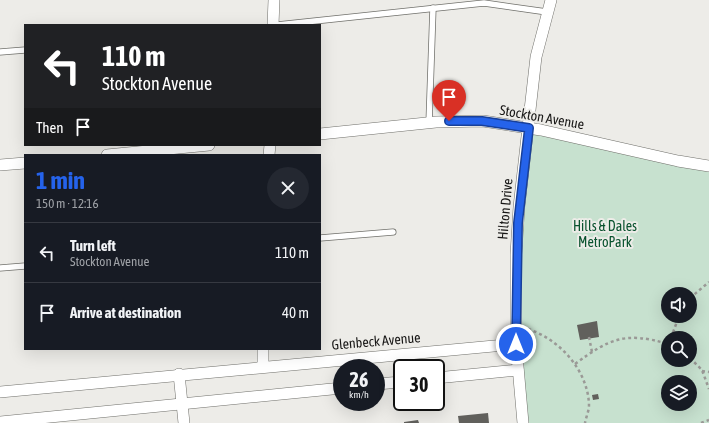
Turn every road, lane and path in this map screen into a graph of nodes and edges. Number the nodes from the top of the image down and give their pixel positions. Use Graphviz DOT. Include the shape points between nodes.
graph roads {
  1 [pos="274,0"];
  2 [pos="551,0"];
  3 [pos="433,8"];
  4 [pos="547,12"];
  5 [pos="273,24"];
  6 [pos="286,24"];
  7 [pos="24,50"];
  8 [pos="0,52"];
  9 [pos="429,122"];
  10 [pos="529,128"];
  11 [pos="321,134"];
  12 [pos="199,146"];
  13 [pos="117,154"];
  14 [pos="24,163"];
  15 [pos="0,166"];
  16 [pos="709,166"];
  17 [pos="393,232"];
  18 [pos="321,238"];
  19 [pos="24,266"];
  20 [pos="0,268"];
  21 [pos="709,282"];
  22 [pos="697,292"];
  23 [pos="516,328"];
  24 [pos="589,337"];
  25 [pos="661,342"];
  26 [pos="516,344"];
  27 [pos="264,350"];
  28 [pos="592,352"];
  29 [pos="575,364"];
  30 [pos="697,365"];
  31 [pos="263,366"];
  32 [pos="518,370"];
  33 [pos="702,370"];
  34 [pos="709,372"];
  35 [pos="179,374"];
  36 [pos="445,377"];
  37 [pos="333,389"];
  38 [pos="709,389"];
  39 [pos="0,392"];
  40 [pos="182,404"];
  41 [pos="709,420"];
  42 [pos="0,422"];
  43 [pos="184,423"];
  44 [pos="523,423"];
  45 [pos="585,423"];
  46 [pos="701,423"];
  1 -- 5 [label="street"];
  2 -- 4 [label="street, Hilton Drive"];
  3 -- 4 [label="lane" via="484,3"];
  3 -- 6 [label="lane"];
  3 -- 9 [label="lane"];
  4 -- 10 [label="street, Hilton Drive" via="536,57"];
  7 -- 8 [label="lane"];
  9 -- 10 [label="street, Stockton Avenue" via="482,121"];
  9 -- 11 [label="street, Stockton Avenue"];
  10 -- 16 [label="street, Stockton Avenue"];
  10 -- 23 [label="street, Hilton Drive" via="519,207"];
  12 -- 13 [label="street"];
  14 -- 15 [label="street"];
  17 -- 18 [label="lane"];
  19 -- 20 [label="lane"];
  21 -- 22 [label="path"];
  23 -- 26 [label="street, Hilton Drive"];
  23 -- 29 [label="path" via="538,332 554,341"];
  24 -- 28 [label="path"];
  25 -- 28 [label="path" via="639,337 614,339"];
  26 -- 31 [label="street, Glenbeck Avenue"];
  26 -- 32 [label="street, Hilton Drive"];
  27 -- 31 [label="street"];
  28 -- 29 [label="path"];
  29 -- 45 [label="path" via="588,395 589,406"];
  30 -- 33 [label="path"];
  31 -- 35 [label="street, Glenbeck Avenue"];
  32 -- 36 [label="street"];
  32 -- 44 [label="street, Hilton Drive"];
  33 -- 34 [label="path"];
  33 -- 38 [label="path"];
  35 -- 39 [label="street, Glenbeck Avenue"];
  35 -- 40 [label="street"];
  37 -- 40 [label="street"];
  40 -- 42 [label="street"];
  40 -- 43 [label="street"];
  41 -- 46 [label="path"];
}
